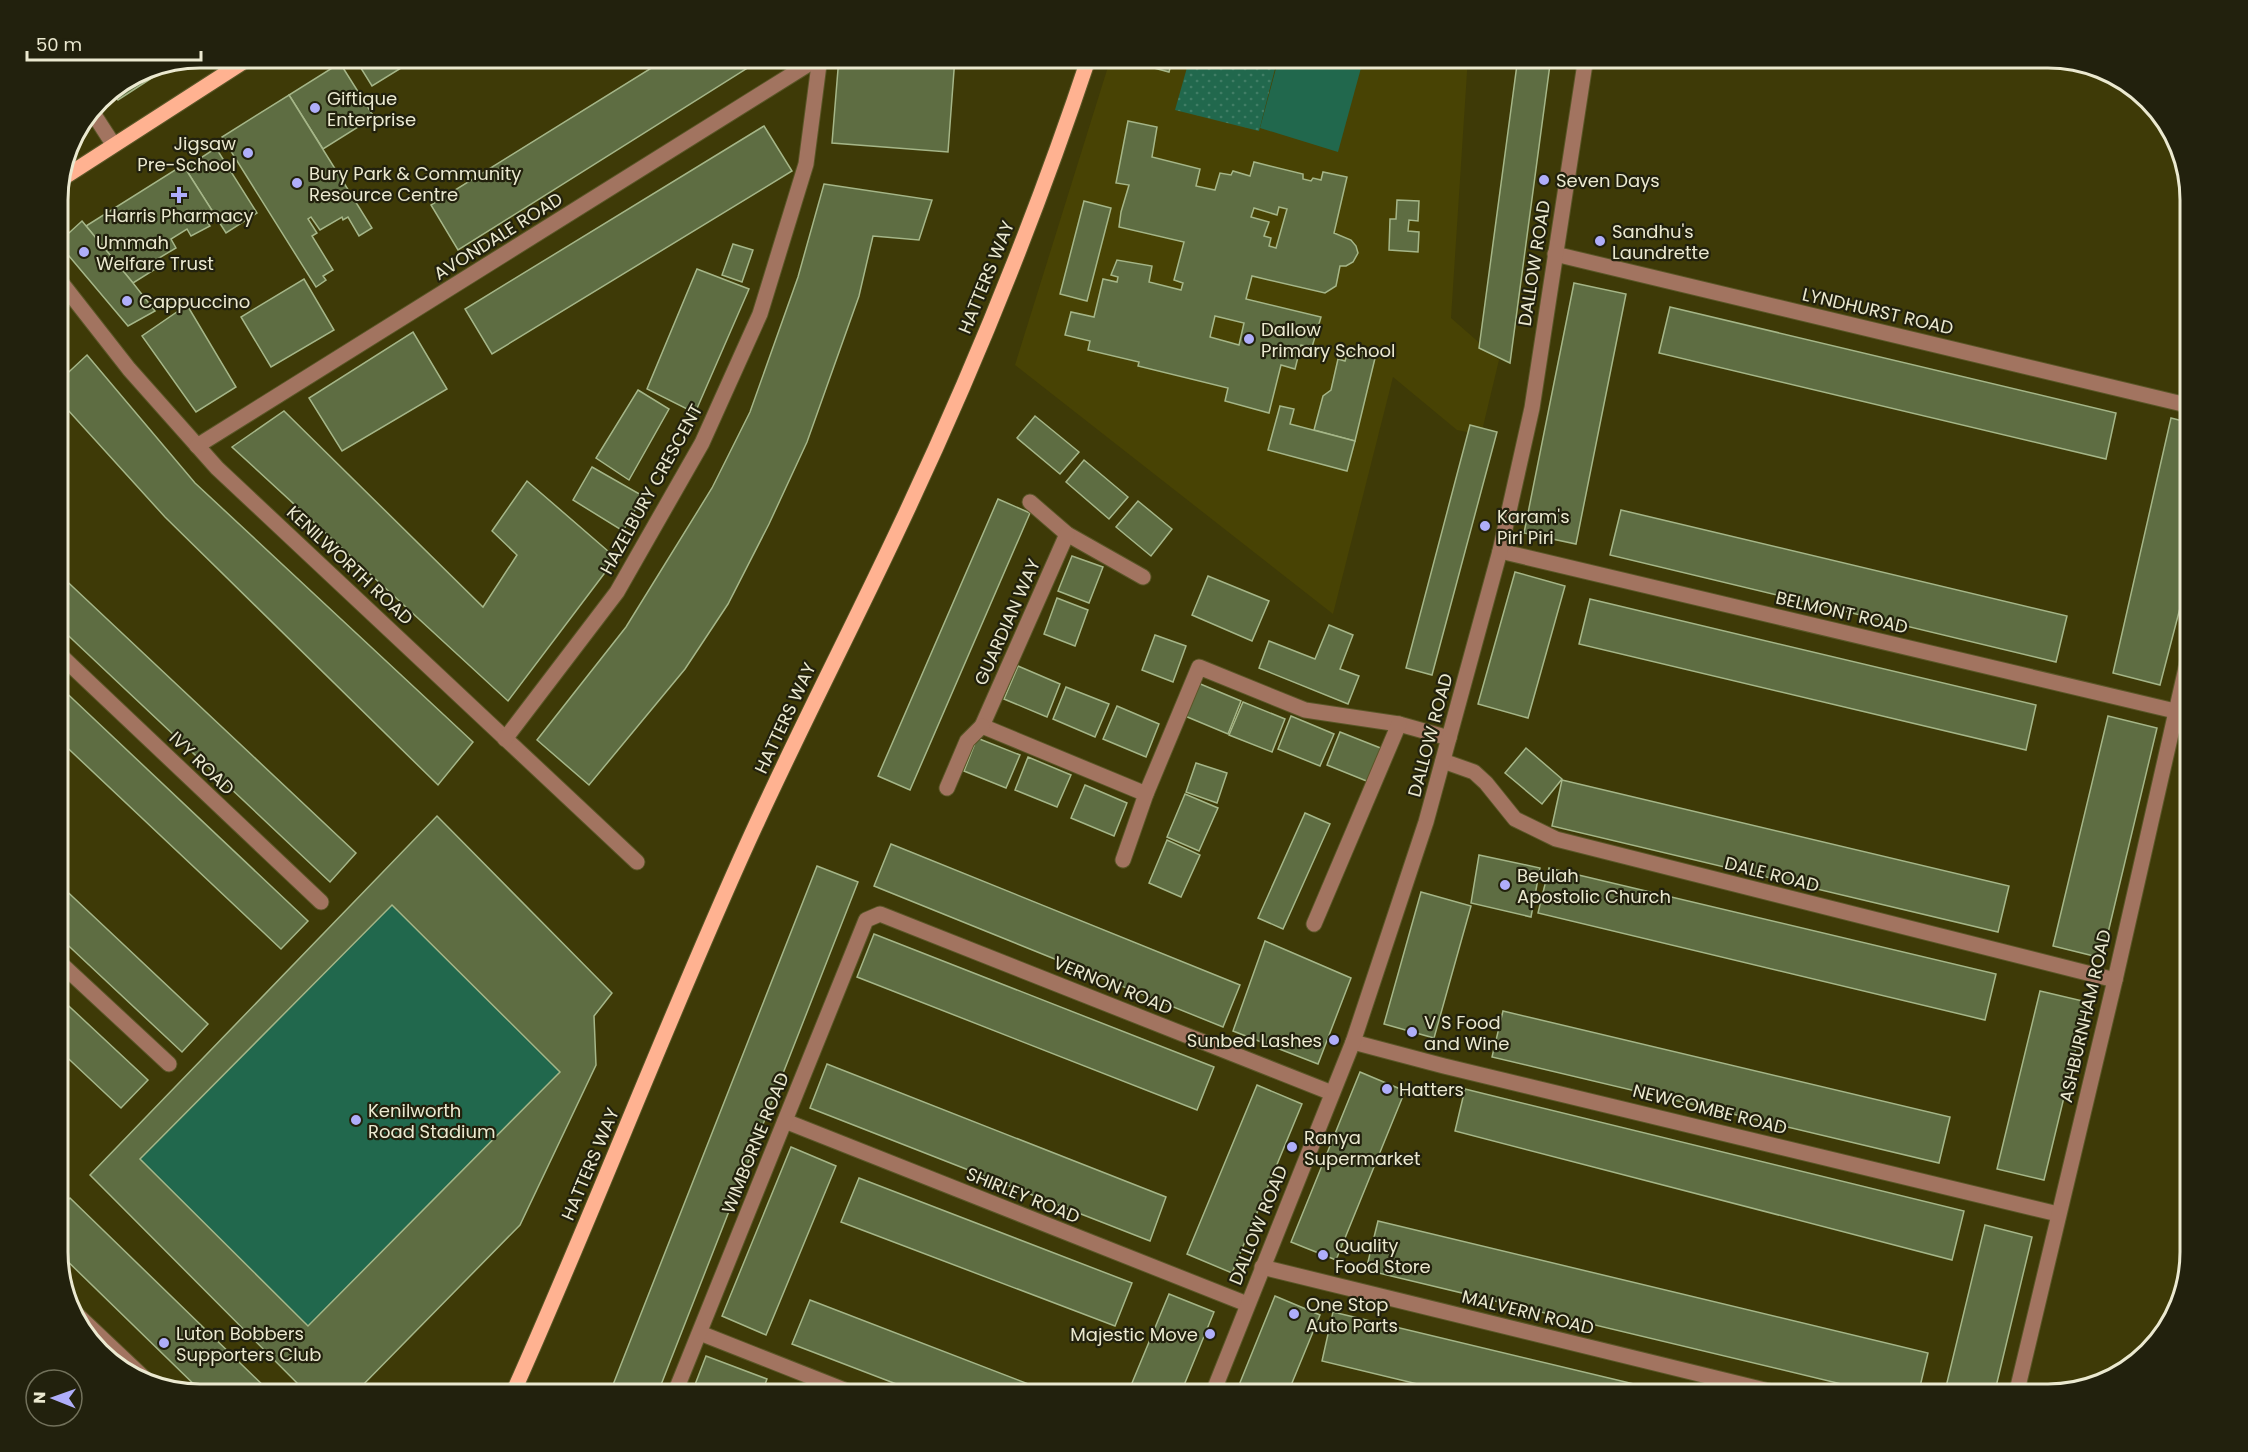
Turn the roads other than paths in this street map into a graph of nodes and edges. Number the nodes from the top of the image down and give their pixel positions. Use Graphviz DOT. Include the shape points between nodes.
graph roads {
  1 [pos="234,68"];
  2 [pos="802,68"];
  3 [pos="819,68"];
  4 [pos="1085,68"];
  5 [pos="1584,68"];
  6 [pos="96,118"];
  7 [pos="113,144"];
  8 [pos="70,173"];
  9 [pos="1555,254"];
  10 [pos="68,291"];
  11 [pos="2180,403"];
  12 [pos="197,447"];
  13 [pos="1030,502"];
  14 [pos="1067,534"];
  15 [pos="1500,551"];
  16 [pos="1143,577"];
  17 [pos="68,662"];
  18 [pos="2180,691"];
  19 [pos="2175,711"];
  20 [pos="1399,724"];
  21 [pos="982,726"];
  22 [pos="1449,738"];
  23 [pos="505,739"];
  24 [pos="1443,761"];
  25 [pos="947,788"];
  26 [pos="1146,794"];
  27 [pos="1123,860"];
  28 [pos="637,862"];
  29 [pos="321,902"];
  30 [pos="880,914"];
  31 [pos="1314,924"];
  32 [pos="68,970"];
  33 [pos="2115,980"];
  34 [pos="1353,1042"];
  35 [pos="169,1064"];
  36 [pos="1332,1093"];
  37 [pos="785,1121"];
  38 [pos="2058,1214"];
  39 [pos="1262,1267"];
  40 [pos="1247,1304"];
  41 [pos="92,1329"];
  42 [pos="700,1333"];
  43 [pos="130,1365"];
  44 [pos="517,1384"];
  45 [pos="679,1384"];
  46 [pos="829,1384"];
  47 [pos="1216,1384"];
  48 [pos="1740,1384"];
  49 [pos="2019,1384"];
  1 -- 7 [label="main road"];
  2 -- 12 [label="street, AVONDALE ROAD"];
  3 -- 23 [label="street, HAZELBURY CRESCENT" via="806,164 760,314 702,443 617,592"];
  4 -- 44 [label="main road, HATTERS WAY" via="1036,206 977,351 898,530 747,844"];
  5 -- 9 [label="street, DALLOW ROAD"];
  6 -- 7 [label="street"];
  7 -- 8 [label="main road"];
  9 -- 11 [label="street, LYNDHURST ROAD"];
  9 -- 15 [label="street, DALLOW ROAD" via="1532,408"];
  10 -- 12 [label="street, KENILWORTH ROAD"];
  12 -- 23 [label="street, KENILWORTH ROAD"];
  13 -- 14 [label="street"];
  14 -- 16 [label="street"];
  14 -- 21 [label="street, GUARDIAN WAY"];
  15 -- 19 [label="street, BELMONT ROAD"];
  15 -- 22 [label="street, DALLOW ROAD"];
  17 -- 29 [label="street, IVY ROAD"];
  18 -- 19 [label="street, ASHBURNHAM ROAD"];
  19 -- 33 [label="street, ASHBURNHAM ROAD"];
  20 -- 22 [label="street"];
  20 -- 26 [label="street" via="1305,710 1199,667"];
  20 -- 31 [label="street"];
  21 -- 25 [label="street, GUARDIAN WAY" via="967,741"];
  21 -- 26 [label="street"];
  22 -- 24 [label="street, DALLOW ROAD"];
  23 -- 28 [label="street, KENILWORTH ROAD"];
  24 -- 33 [label="street, DALE ROAD" via="1474,772 1515,819 1556,839"];
  24 -- 34 [label="street, DALLOW ROAD"];
  26 -- 27 [label="street"];
  30 -- 36 [label="street, VERNON ROAD"];
  30 -- 37 [label="street, WIMBORNE ROAD" via="866,920"];
  32 -- 35 [label="street"];
  33 -- 38 [label="street, ASHBURNHAM ROAD"];
  34 -- 36 [label="street, DALLOW ROAD"];
  34 -- 38 [label="street, NEWCOMBE ROAD"];
  36 -- 39 [label="street, DALLOW ROAD"];
  37 -- 40 [label="street, SHIRLEY ROAD"];
  37 -- 42 [label="street, WIMBORNE ROAD"];
  38 -- 49 [label="street, ASHBURNHAM ROAD"];
  39 -- 40 [label="street, DALLOW ROAD"];
  39 -- 48 [label="street, MALVERN ROAD"];
  40 -- 47 [label="street, DALLOW ROAD"];
  41 -- 43 [label="street"];
  42 -- 45 [label="street, WIMBORNE ROAD"];
  42 -- 46 [label="street"];
}
